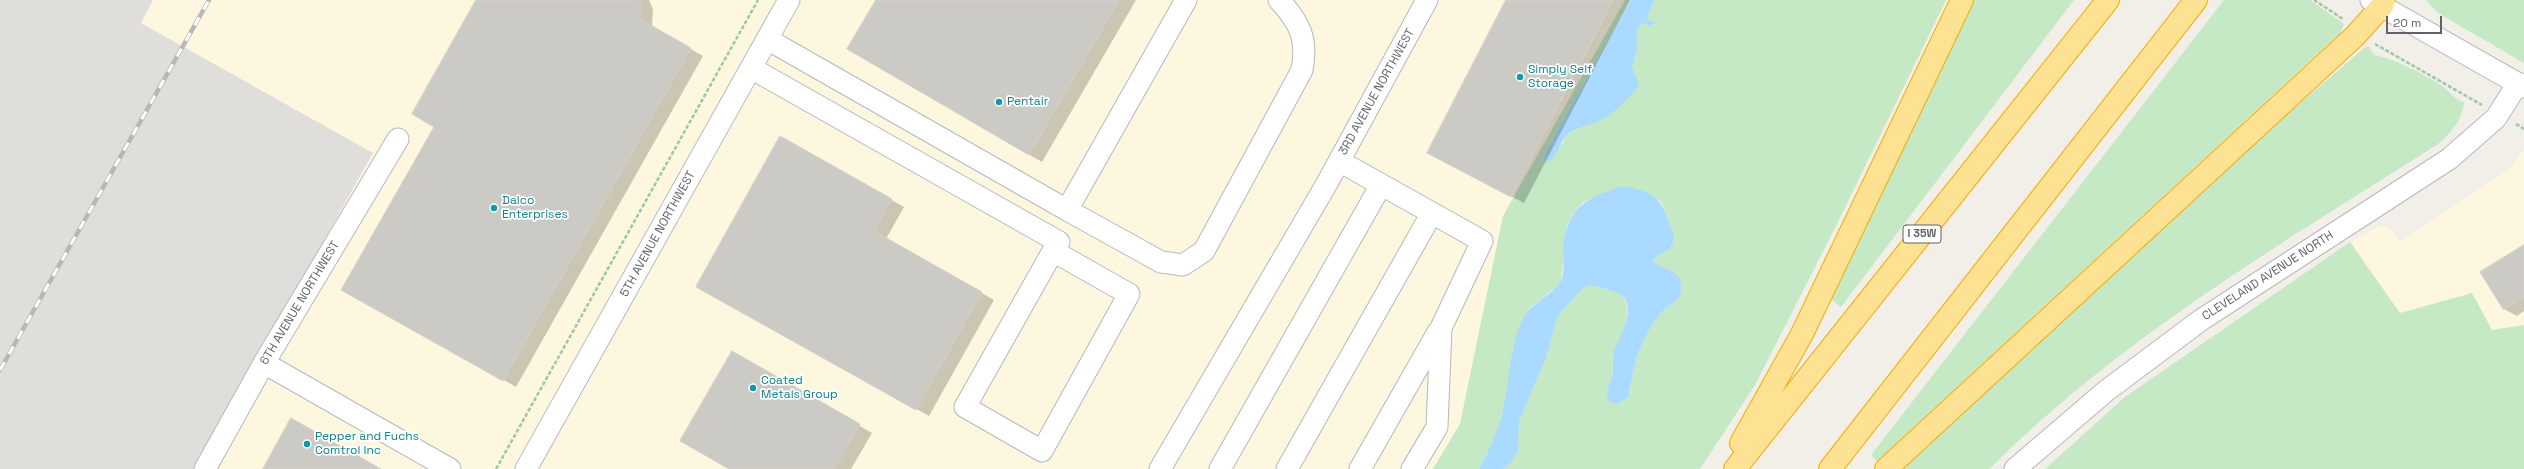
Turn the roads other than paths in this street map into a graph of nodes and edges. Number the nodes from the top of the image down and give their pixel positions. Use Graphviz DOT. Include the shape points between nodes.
graph roads {
  1 [pos="789,0"];
  2 [pos="1186,0"];
  3 [pos="1279,0"];
  4 [pos="1427,0"];
  5 [pos="1962,0"];
  6 [pos="2108,0"];
  7 [pos="2196,0"];
  8 [pos="2379,2"];
  9 [pos="767,39"];
  10 [pos="751,68"];
  11 [pos="2521,85"];
  12 [pos="398,139"];
  13 [pos="1339,161"];
  14 [pos="1381,185"];
  15 [pos="1067,210"];
  16 [pos="1432,213"];
  17 [pos="1053,251"];
  18 [pos="1441,328"];
  19 [pos="264,363"];
  20 [pos="436,466"];
  21 [pos="205,469"];
  22 [pos="526,469"];
  23 [pos="1160,469"];
  24 [pos="1220,469"];
  25 [pos="1287,469"];
  26 [pos="1360,469"];
  27 [pos="1412,469"];
  28 [pos="1725,469"];
  29 [pos="1735,469"];
  30 [pos="1830,469"];
  31 [pos="1886,469"];
  32 [pos="2015,469"];
  1 -- 9 [label="street, 5TH AVENUE NORTHWEST"];
  2 -- 15 [label="street"];
  3 -- 15 [label="street" via="1299,26 1306,51 1302,70 1204,251 1183,265 1161,262"];
  4 -- 13 [label="street, 3RD AVENUE NORTHWEST"];
  5 -- 28 [label="highway" via="1802,334"];
  6 -- 29 [label="highway, I 35W"];
  7 -- 30 [label="highway"];
  8 -- 11 [label="street"];
  8 -- 31 [label="highway" via="2355,36"];
  9 -- 10 [label="street, 5TH AVENUE NORTHWEST"];
  9 -- 15 [label="street"];
  10 -- 17 [label="street" via="1059,242"];
  10 -- 22 [label="street, 5TH AVENUE NORTHWEST"];
  11 -- 32 [label="street, CLEVELAND AVENUE NORTH" via="2496,118 2449,159 2201,320 2106,391"];
  12 -- 19 [label="street, 6TH AVENUE NORTHWEST"];
  13 -- 14 [label="street"];
  13 -- 23 [label="street, 3RD AVENUE NORTHWEST"];
  14 -- 16 [label="street"];
  14 -- 24 [label="street"];
  16 -- 18 [label="street" via="1482,241"];
  16 -- 25 [label="street"];
  17 -- 17 [label="street" via="965,407 1042,452 1129,294"];
  18 -- 26 [label="street"];
  18 -- 27 [label="street" via="1437,427"];
  19 -- 20 [label="street"];
  19 -- 21 [label="street, 6TH AVENUE NORTHWEST"];
}
